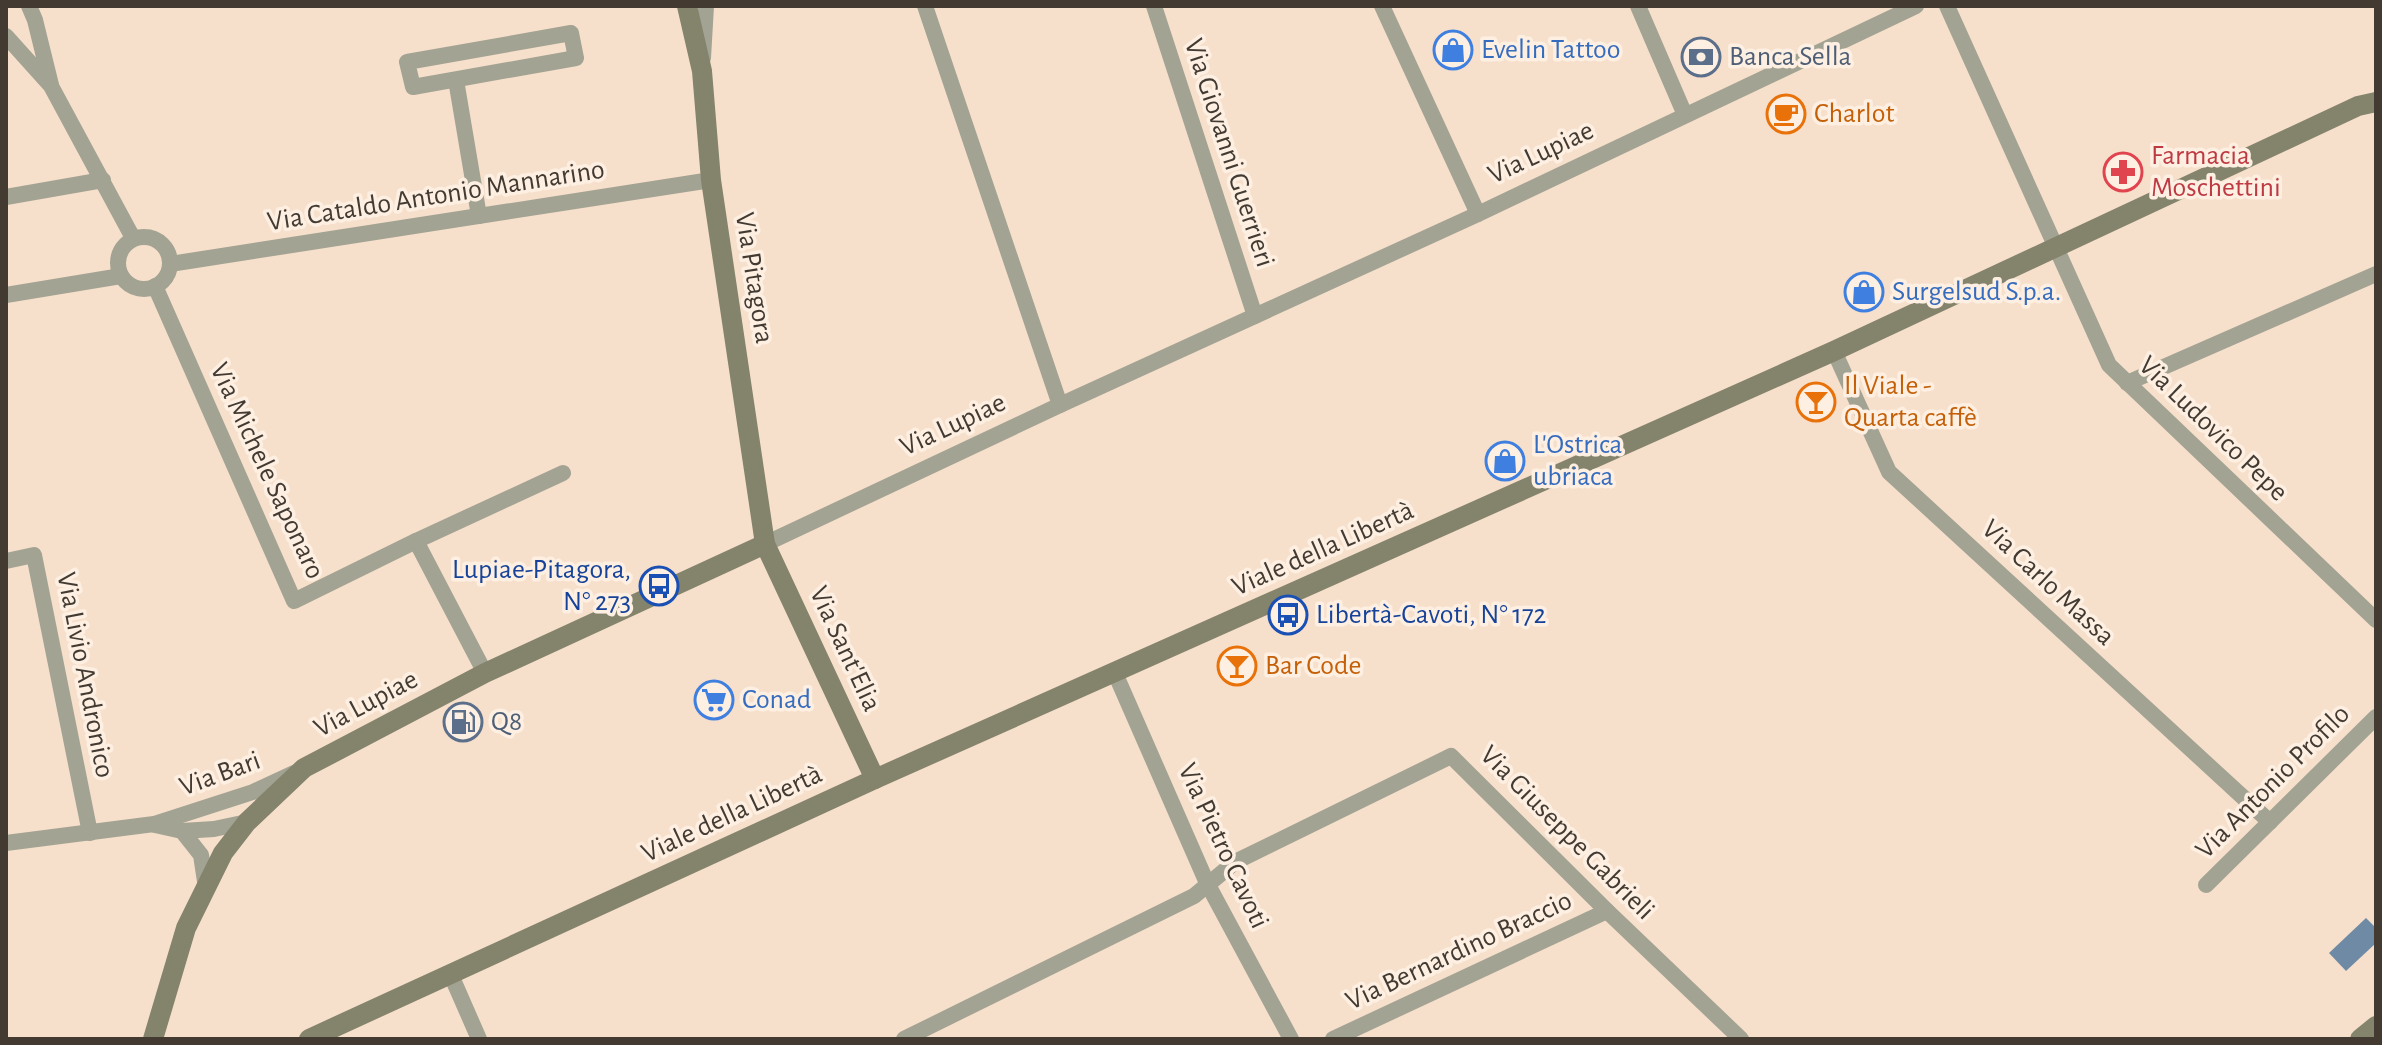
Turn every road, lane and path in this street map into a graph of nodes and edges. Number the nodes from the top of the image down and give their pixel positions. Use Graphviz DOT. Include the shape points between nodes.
graph roads {
  1 [pos="29,6"];
  2 [pos="925,6"];
  3 [pos="1154,6"];
  4 [pos="1382,6"];
  5 [pos="1638,6"];
  6 [pos="1916,6"];
  7 [pos="1947,6"];
  8 [pos="694,9"];
  9 [pos="6,36"];
  10 [pos="456,80"];
  11 [pos="51,86"];
  12 [pos="2376,91"];
  13 [pos="2367,104"];
  14 [pos="1685,115"];
  15 [pos="103,180"];
  16 [pos="711,180"];
  17 [pos="6,197"];
  18 [pos="1478,214"];
  19 [pos="479,216"];
  20 [pos="133,238"];
  21 [pos="2056,247"];
  22 [pos="170,264"];
  23 [pos="2376,274"];
  24 [pos="121,276"];
  25 [pos="155,286"];
  26 [pos="6,295"];
  27 [pos="1255,316"];
  28 [pos="1834,351"];
  29 [pos="2127,383"];
  30 [pos="1060,405"];
  31 [pos="563,473"];
  32 [pos="416,541"];
  33 [pos="765,544"];
  34 [pos="6,561"];
  35 [pos="2376,620"];
  36 [pos="485,673"];
  37 [pos="1115,673"];
  38 [pos="2376,717"];
  39 [pos="304,768"];
  40 [pos="875,779"];
  41 [pos="247,822"];
  42 [pos="2270,822"];
  43 [pos="154,824"];
  44 [pos="182,831"];
  45 [pos="90,833"];
  46 [pos="6,843"];
  47 [pos="1207,883"];
  48 [pos="2206,885"];
  49 [pos="206,888"];
  50 [pos="1607,911"];
  51 [pos="451,975"];
  52 [pos="2376,1026"];
  53 [pos="153,1039"];
  54 [pos="309,1039"];
  55 [pos="479,1039"];
  56 [pos="904,1039"];
  57 [pos="1291,1039"];
  58 [pos="1333,1039"];
  59 [pos="1741,1039"];
  60 [pos="2360,1039"];
  1 -- 11 [label="street"];
  2 -- 30 [label="street"];
  3 -- 27 [label="street, Via Giovanni Guerrieri"];
  4 -- 18 [label="street"];
  5 -- 14 [label="street"];
  6 -- 14 [label="street, Via Lupiae"];
  7 -- 21 [label="street, Via Ludovico Pepe"];
  8 -- 16 [label="main road, Via Pitagora"];
  9 -- 11 [label="street"];
  10 -- 10 [label="street" via="576,58 571,33 407,62 413,87"];
  10 -- 19 [label="street"];
  11 -- 15 [label="street"];
  12 -- 13 [label="main road, Viale della Libertà"];
  13 -- 21 [label="main road, Viale della Libertà"];
  14 -- 18 [label="street, Via Lupiae"];
  15 -- 17 [label="street"];
  15 -- 20 [label="street"];
  16 -- 19 [label="street, Via Cataldo Antonio Mannarino"];
  16 -- 33 [label="main road, Via Pitagora"];
  18 -- 27 [label="street, Via Lupiae"];
  19 -- 22 [label="street, Via Cataldo Antonio Mannarino"];
  20 -- 22 [label="street" via="154,238 163,244"];
  20 -- 24 [label="street" via="118,254"];
  21 -- 28 [label="main road, Viale della Libertà"];
  21 -- 29 [label="street, Via Ludovico Pepe" via="2109,365"];
  22 -- 25 [label="street"];
  23 -- 29 [label="street"];
  24 -- 25 [label="street" via="136,288"];
  24 -- 26 [label="street"];
  25 -- 32 [label="street, Via Michele Saponaro" via="294,601"];
  27 -- 30 [label="street, Via Lupiae"];
  28 -- 37 [label="main road, Viale della Libertà"];
  28 -- 42 [label="street, Via Carlo Massa" via="1889,472"];
  29 -- 35 [label="street, Via Ludovico Pepe"];
  30 -- 33 [label="street, Via Lupiae"];
  31 -- 32 [label="street, Via Michele Saponaro"];
  32 -- 36 [label="street"];
  33 -- 36 [label="main road, Via Lupiae"];
  33 -- 40 [label="main road, Via Sant'Elia"];
  34 -- 45 [label="street, Via Livio Andronico" via="34,555"];
  36 -- 39 [label="main road, Via Lupiae"];
  37 -- 40 [label="main road, Viale della Libertà"];
  37 -- 47 [label="street, Via Pietro Cavoti"];
  38 -- 42 [label="street, Via Antonio Profilo"];
  39 -- 41 [label="main road, Via Lupiae"];
  39 -- 43 [label="street, Via Bari" via="253,792"];
  40 -- 51 [label="main road, Viale della Libertà"];
  41 -- 44 [label="street, Via Bari"];
  41 -- 49 [label="main road, Via Lupiae" via="223,853"];
  42 -- 48 [label="street, Via Antonio Profilo"];
  43 -- 44 [label="street, Via Bari"];
  43 -- 45 [label="street, Via Bari"];
  44 -- 49 [label="street, Via Bari" via="201,855"];
  45 -- 46 [label="street, Via Bari"];
  47 -- 50 [label="street, Via Giuseppe Gabrieli" via="1235,862 1451,756"];
  47 -- 56 [label="street" via="1194,896"];
  47 -- 57 [label="street, Via Pietro Cavoti"];
  49 -- 53 [label="main road, Via Lupiae" via="186,928"];
  50 -- 58 [label="street, Via Bernardino Braccio"];
  50 -- 59 [label="street, Via Giuseppe Gabrieli"];
  51 -- 54 [label="main road, Viale della Libertà"];
  51 -- 55 [label="street"];
  52 -- 60 [label="main road"];
}
